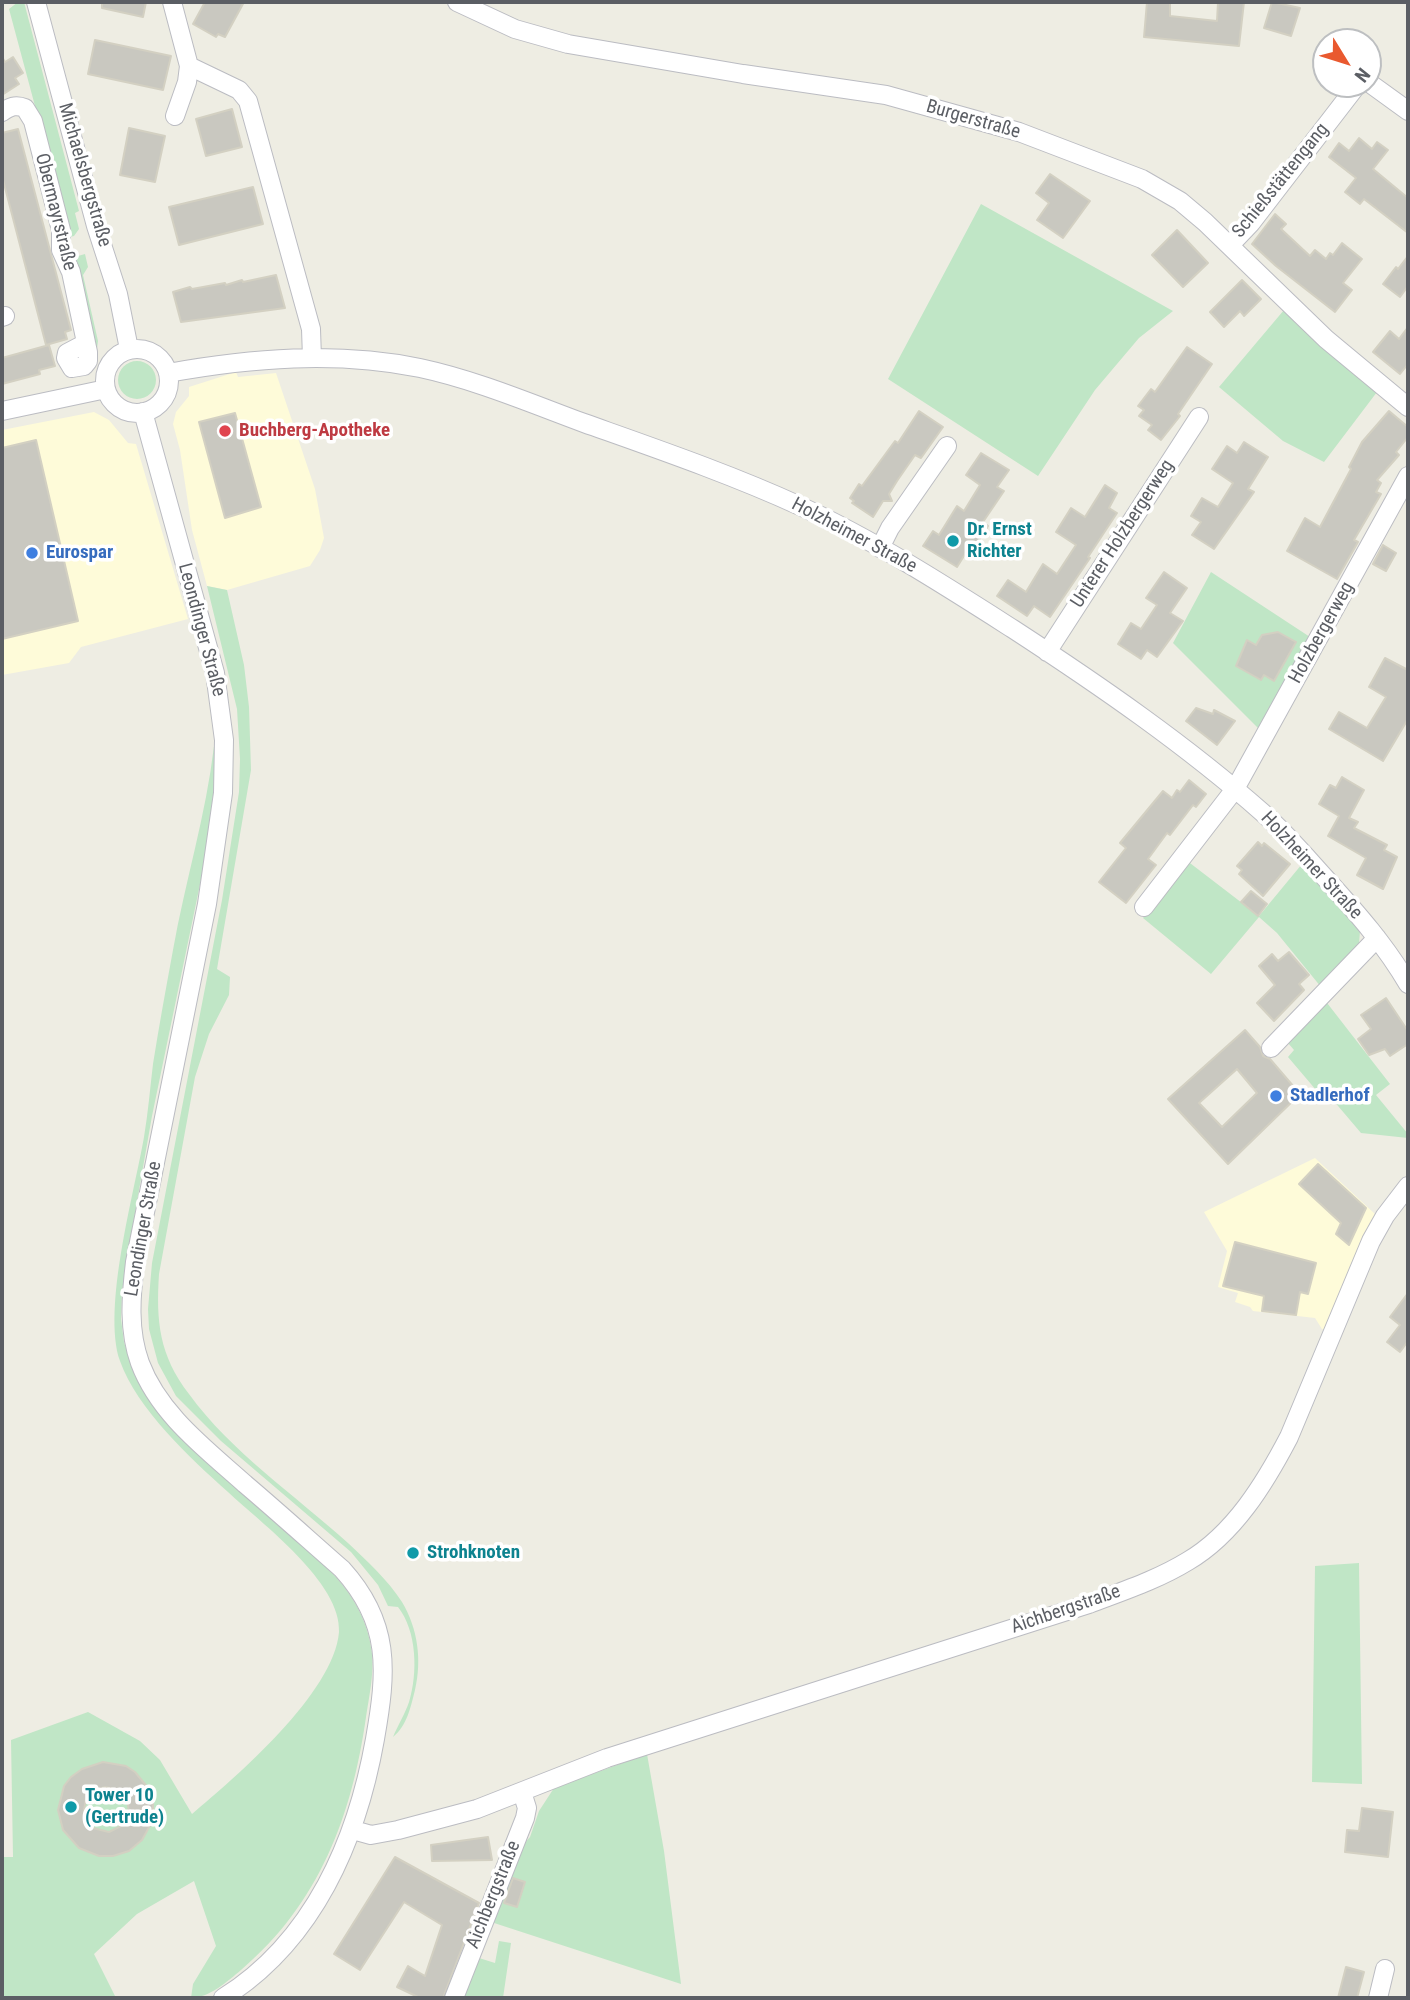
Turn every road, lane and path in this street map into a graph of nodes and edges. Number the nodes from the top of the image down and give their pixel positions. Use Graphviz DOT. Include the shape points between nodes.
graph roads {
  1 [pos="36,2"];
  2 [pos="172,2"];
  3 [pos="457,2"];
  4 [pos="189,66"];
  5 [pos="1382,92"];
  6 [pos="1347,98"];
  7 [pos="1408,111"];
  8 [pos="2,112"];
  9 [pos="175,116"];
  10 [pos="1230,244"];
  11 [pos="86,343"];
  12 [pos="129,349"];
  13 [pos="312,358"];
  14 [pos="168,373"];
  15 [pos="106,389"];
  16 [pos="1408,407"];
  17 [pos="2,411"];
  18 [pos="143,412"];
  19 [pos="1199,417"];
  20 [pos="947,446"];
  21 [pos="1408,476"];
  22 [pos="880,548"];
  23 [pos="1047,652"];
  24 [pos="1235,789"];
  25 [pos="1144,907"];
  26 [pos="1377,938"];
  27 [pos="1408,984"];
  28 [pos="1271,1048"];
  29 [pos="1408,1186"];
  30 [pos="522,1792"];
  31 [pos="353,1830"];
  32 [pos="1385,1969"];
  33 [pos="223,1998"];
  34 [pos="454,1998"];
  35 [pos="1378,1998"];
  1 -- 12 [label="street, Michaelsbergstraße" via="118,294"];
  2 -- 4 [label="street"];
  3 -- 10 [label="street, Burgerstraße" via="515,29 568,44 886,95 1019,132 1158,187"];
  4 -- 9 [label="street"];
  4 -- 13 [label="street" via="239,90 248,101 312,329"];
  5 -- 7 [label="street"];
  6 -- 10 [label="street, Schießstättengang"];
  8 -- 11 [label="street, Obermayrstraße" via="18,105 30,114"];
  10 -- 16 [label="street, Burgerstraße" via="1326,339"];
  12 -- 14 [label="street" via="155,354"];
  12 -- 15 [label="street" via="108,365"];
  13 -- 14 [label="street, Holzheimer Straße" via="256,360"];
  13 -- 22 [label="street, Holzheimer Straße" via="381,362 456,377 719,471 803,507"];
  14 -- 18 [label="street" via="164,397"];
  15 -- 17 [label="street"];
  15 -- 18 [label="street" via="118,407"];
  18 -- 31 [label="street, Leondinger Straße" via="215,673 224,740 223,793 207,904 135,1262 133,1332 140,1363 168,1410 342,1569 374,1617 383,1648 382,1694"];
  19 -- 23 [label="street, Unterer Holzbergerweg"];
  20 -- 22 [label="street"];
  21 -- 24 [label="street, Holzbergerweg"];
  22 -- 23 [label="street, Holzheimer Straße"];
  23 -- 24 [label="street, Holzheimer Straße"];
  24 -- 25 [label="street, Holzbergerweg"];
  24 -- 26 [label="street, Holzheimer Straße" via="1286,835"];
  26 -- 27 [label="street, Holzheimer Straße"];
  26 -- 28 [label="street"];
  29 -- 30 [label="street, Aichbergstraße" via="1371,1241 1289,1437 1261,1488 1222,1535 1191,1560 1089,1604 607,1758"];
  30 -- 31 [label="street, Aichbergstraße" via="398,1830 371,1835"];
  30 -- 34 [label="street, Aichbergstraße" via="525,1818"];
  31 -- 33 [label="street, Leondinger Straße" via="315,1905 293,1934 272,1959"];
  32 -- 35 [label="street"];
}
